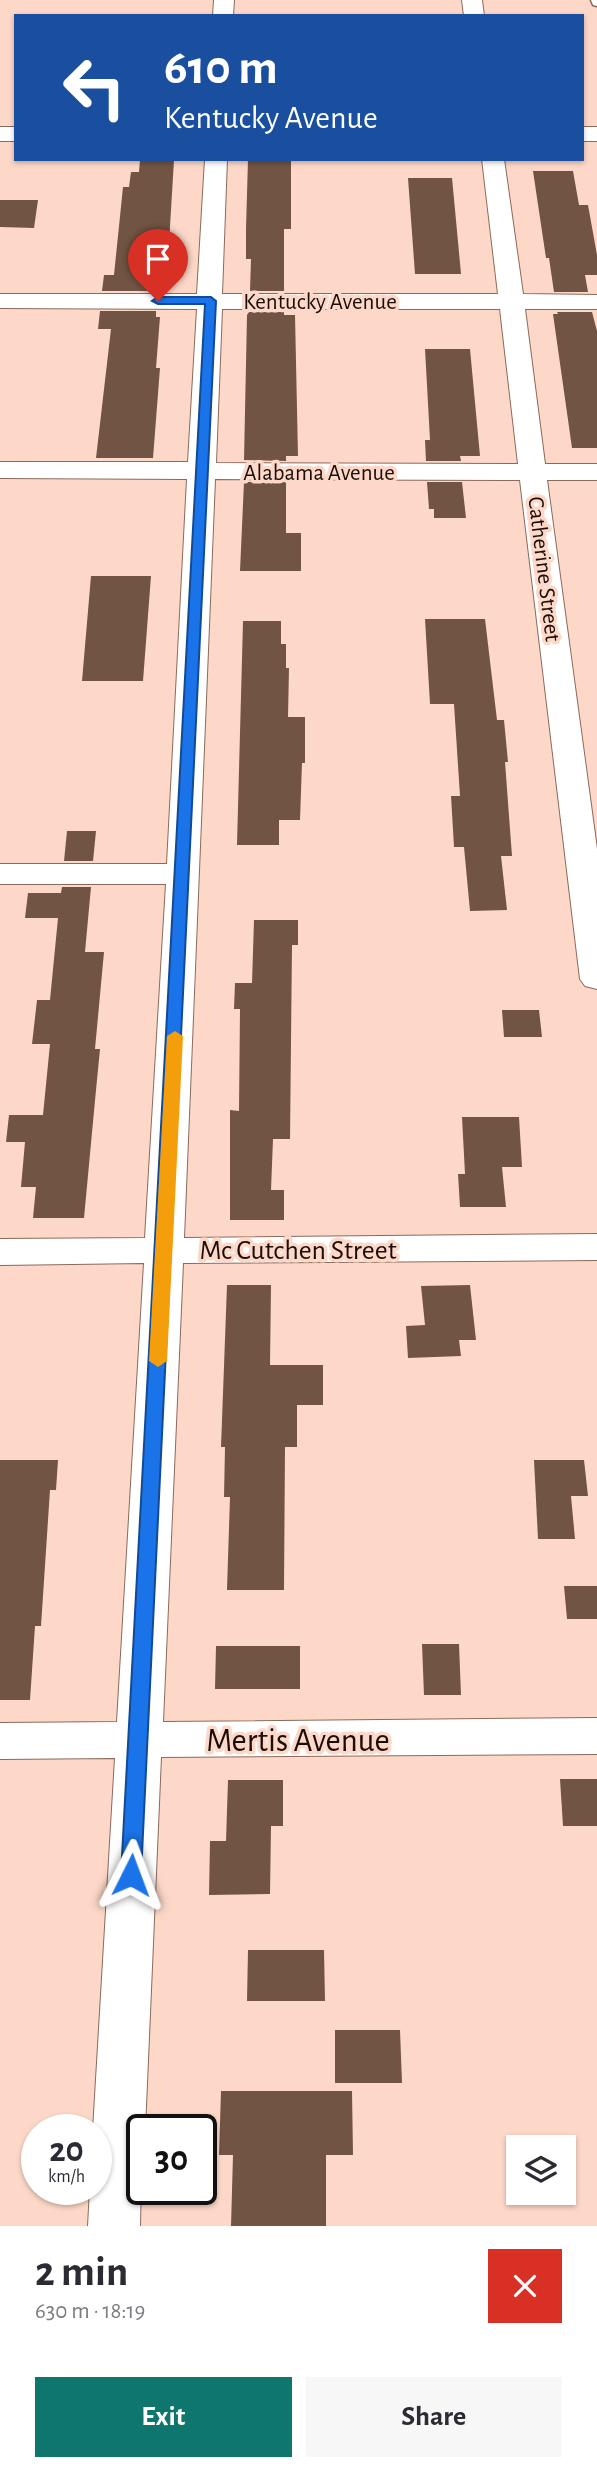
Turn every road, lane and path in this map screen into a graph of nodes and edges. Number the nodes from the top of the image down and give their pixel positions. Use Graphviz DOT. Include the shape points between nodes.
graph roads {
  1 [pos="216,161"];
  2 [pos="493,161"];
  3 [pos="0,301"];
  4 [pos="211,301"];
  5 [pos="512,302"];
  6 [pos="597,302"];
  7 [pos="0,470"];
  8 [pos="202,471"];
  9 [pos="533,472"];
  10 [pos="597,472"];
  11 [pos="0,874"];
  12 [pos="183,874"];
  13 [pos="597,979"];
  14 [pos="597,1247"];
  15 [pos="164,1251"];
  16 [pos="0,1252"];
  17 [pos="597,1736"];
  18 [pos="138,1740"];
  19 [pos="0,1741"];
  20 [pos="114,2226"];
  1 -- 4 [label="street"];
  2 -- 5 [label="street, Catherine Street"];
  3 -- 4 [label="street, Kentucky Avenue"];
  4 -- 5 [label="street, Kentucky Avenue"];
  4 -- 8 [label="street"];
  5 -- 6 [label="street, Kentucky Avenue"];
  5 -- 9 [label="street, Catherine Street"];
  7 -- 8 [label="street, Alabama Avenue"];
  8 -- 9 [label="street, Alabama Avenue"];
  8 -- 12 [label="street"];
  9 -- 10 [label="street, Alabama Avenue"];
  9 -- 13 [label="street, Catherine Street"];
  11 -- 12 [label="street"];
  12 -- 15 [label="street"];
  14 -- 15 [label="street, Mc Cutchen Street"];
  15 -- 16 [label="street, Mc Cutchen Street"];
  15 -- 18 [label="street"];
  17 -- 18 [label="street, Mertis Avenue"];
  18 -- 19 [label="street, Mertis Avenue"];
  18 -- 20 [label="street"];
}
